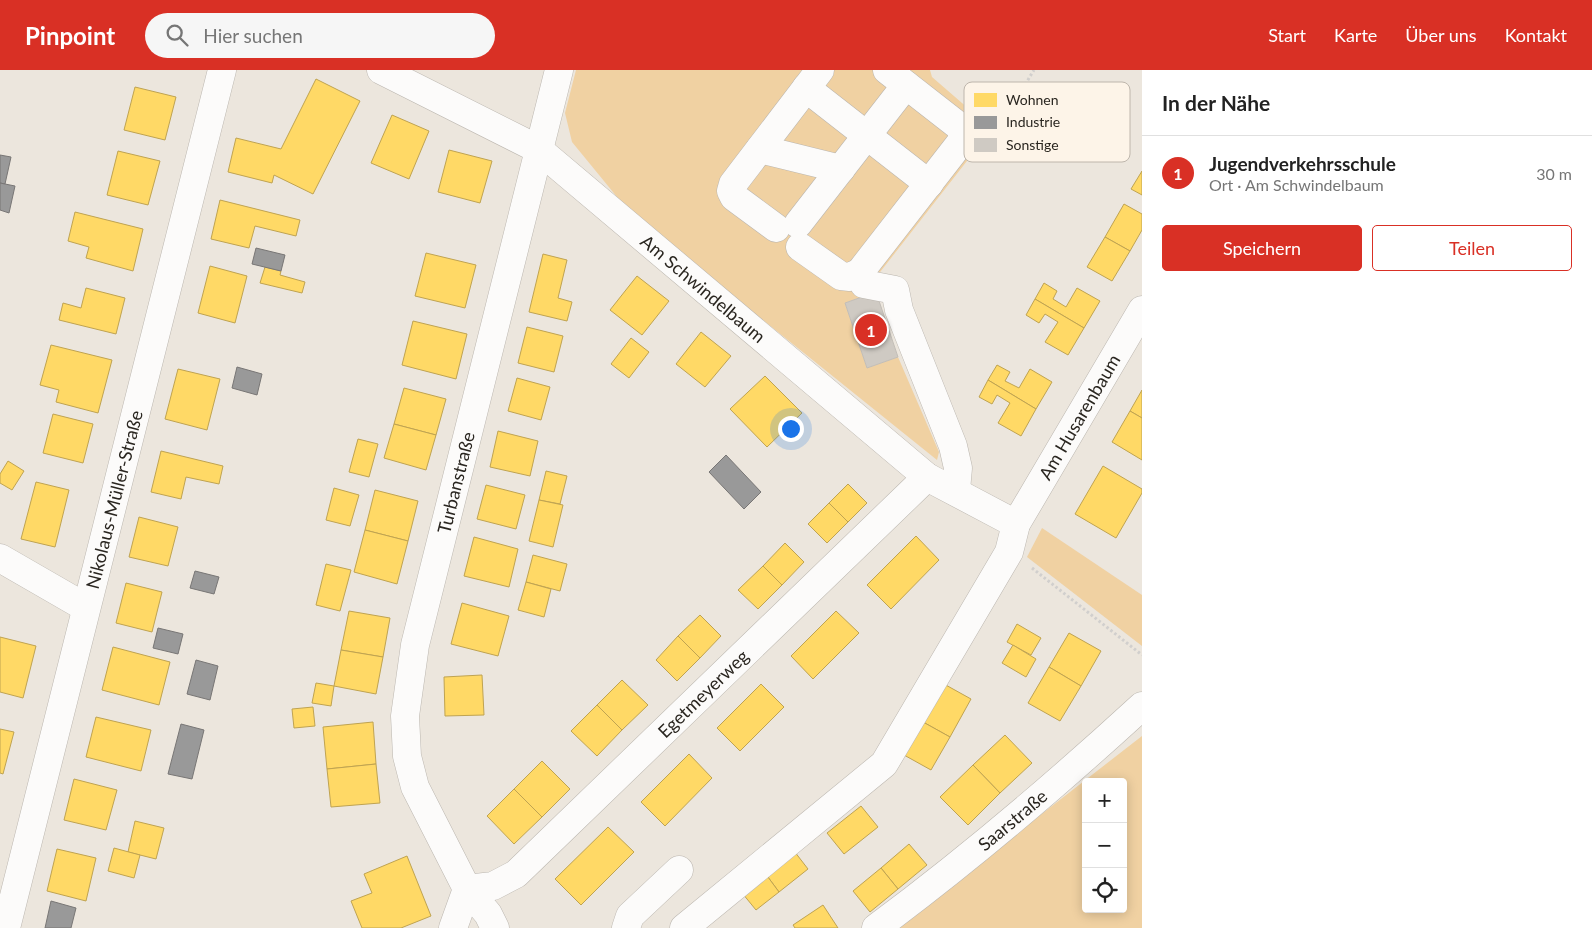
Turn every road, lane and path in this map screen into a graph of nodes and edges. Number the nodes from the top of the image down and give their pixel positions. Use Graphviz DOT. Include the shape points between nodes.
graph roads {
  1 [pos="222,70"];
  2 [pos="381,70"];
  3 [pos="559,70"];
  4 [pos="896,78"];
  5 [pos="813,79"];
  6 [pos="867,135"];
  7 [pos="538,148"];
  8 [pos="760,149"];
  9 [pos="842,169"];
  10 [pos="929,184"];
  11 [pos="791,233"];
  12 [pos="860,272"];
  13 [pos="1142,310"];
  14 [pos="927,477"];
  15 [pos="956,490"];
  16 [pos="1016,524"];
  17 [pos="1009,552"];
  18 [pos="0,558"];
  19 [pos="85,607"];
  20 [pos="1142,655"];
  21 [pos="1142,706"];
  22 [pos="679,870"];
  23 [pos="467,890"];
  24 [pos="6,928"];
  25 [pos="453,928"];
  26 [pos="494,928"];
  27 [pos="626,928"];
  28 [pos="684,928"];
  29 [pos="876,928"];
  1 -- 19 [label="street, Nikolaus-Müller-Straße"];
  2 -- 7 [label="street, Am Schwindelbaum"];
  3 -- 7 [label="street, Turbanstraße"];
  4 -- 6 [label="street"];
  4 -- 10 [label="street" via="960,126 963,133 962,142"];
  5 -- 6 [label="street"];
  5 -- 8 [label="street"];
  6 -- 9 [label="street"];
  6 -- 10 [label="street"];
  7 -- 14 [label="street, Am Schwindelbaum"];
  7 -- 23 [label="street, Turbanstraße" via="414,645 405,716 407,756 416,787"];
  8 -- 9 [label="street"];
  8 -- 11 [label="street" via="731,191 734,197"];
  9 -- 11 [label="street"];
  10 -- 12 [label="street"];
  11 -- 12 [label="street" via="841,276 850,277"];
  12 -- 15 [label="street" via="864,284 896,290 898,310 953,446 958,468"];
  13 -- 16 [label="street, Am Husarenbaum"];
  14 -- 15 [label="street, Am Schwindelbaum"];
  14 -- 23 [label="street, Egetmeyerweg" via="516,874 493,886"];
  15 -- 16 [label="street, Am Schwindelbaum"];
  16 -- 17 [label="street, Am Husarenbaum"];
  17 -- 20 [label="path"];
  17 -- 28 [label="street, Am Husarenbaum" via="884,764"];
  18 -- 19 [label="street"];
  19 -- 24 [label="street, Nikolaus-Müller-Straße"];
  21 -- 29 [label="street, Saarstraße" via="1065,777 934,885"];
  22 -- 27 [label="street" via="630,916"];
  23 -- 25 [label="street"];
  23 -- 26 [label="street, Turbanstraße" via="488,914"];
}
